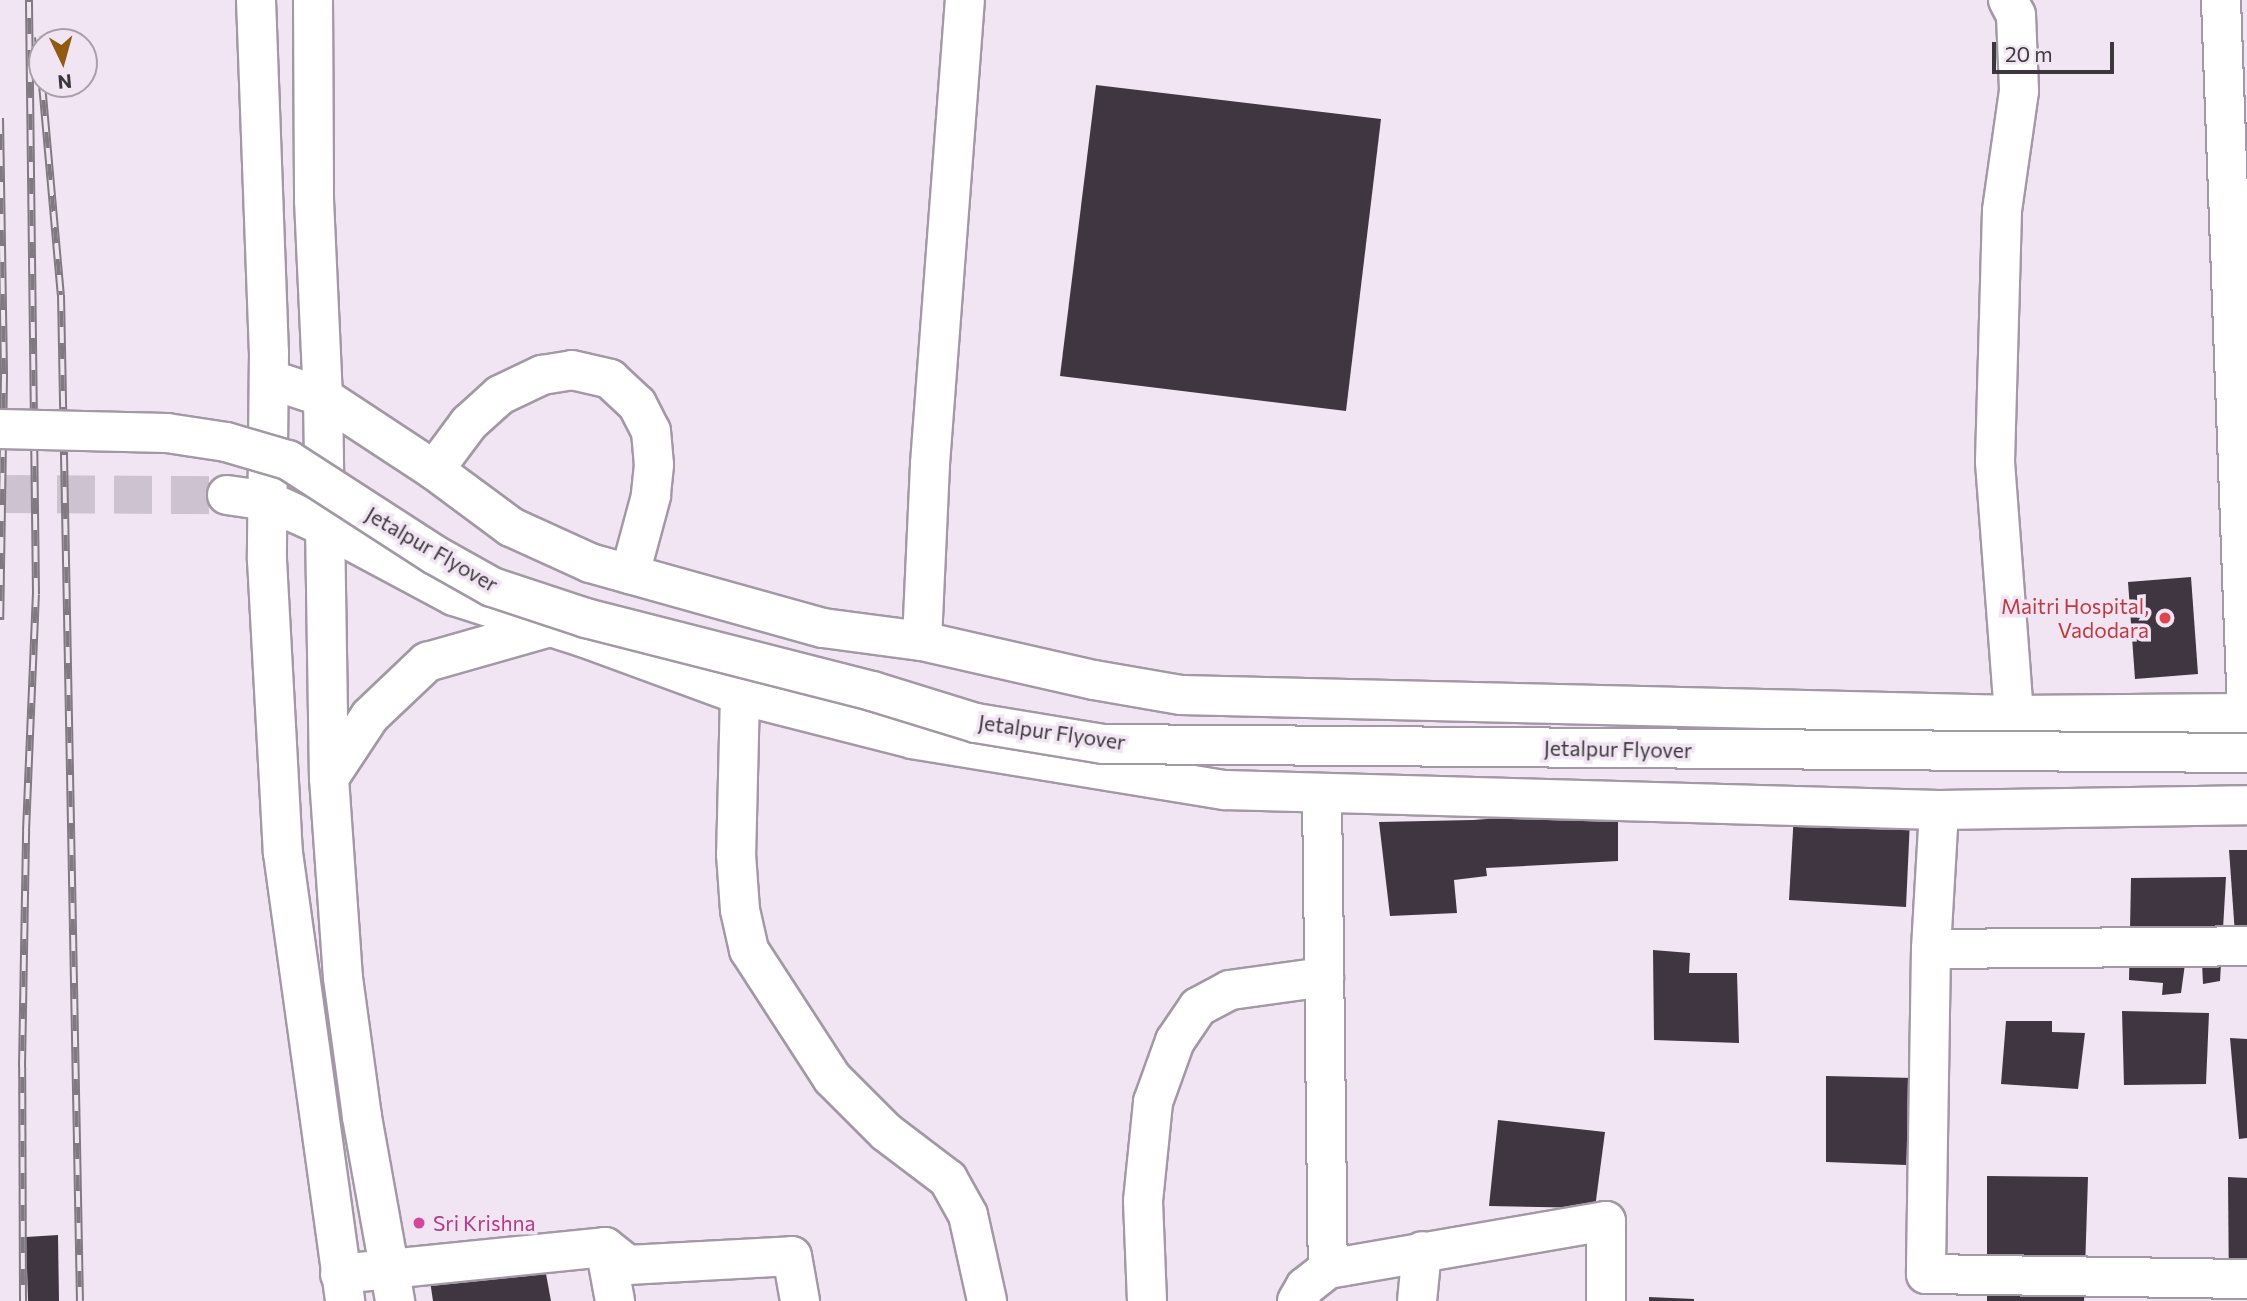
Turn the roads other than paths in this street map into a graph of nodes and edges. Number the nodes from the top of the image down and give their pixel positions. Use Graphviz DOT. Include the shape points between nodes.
graph roads {
  1 [pos="256,0"];
  2 [pos="313,0"];
  3 [pos="965,0"];
  4 [pos="2007,0"];
  5 [pos="2221,0"];
  6 [pos="269,379"];
  7 [pos="323,397"];
  8 [pos="0,429"];
  9 [pos="434,470"];
  10 [pos="227,495"];
  11 [pos="268,501"];
  12 [pos="323,526"];
  13 [pos="630,574"];
  14 [pos="550,627"];
  15 [pos="922,642"];
  16 [pos="740,695"];
  17 [pos="2247,713"];
  18 [pos="2014,715"];
  19 [pos="2247,753"];
  20 [pos="329,778"];
  21 [pos="1322,793"];
  22 [pos="2247,805"];
  23 [pos="1940,810"];
  24 [pos="2247,946"];
  25 [pos="1931,949"];
  26 [pos="1324,976"];
  27 [pos="605,1247"];
  28 [pos="1422,1251"];
  29 [pos="1328,1269"];
  30 [pos="2247,1279"];
  31 [pos="391,1284"];
  32 [pos="342,1287"];
  33 [pos="615,1301"];
  34 [pos="800,1301"];
  35 [pos="988,1301"];
  36 [pos="1147,1301"];
  37 [pos="1297,1301"];
  38 [pos="1417,1301"];
  39 [pos="1606,1301"];
  1 -- 6 [label="street"];
  2 -- 7 [label="street" via="314,200"];
  3 -- 15 [label="street" via="930,450"];
  4 -- 18 [label="street" via="2016,15 2019,91 2003,211 1995,462"];
  5 -- 17 [label="street"];
  6 -- 7 [label="street"];
  6 -- 11 [label="street"];
  7 -- 9 [label="street"];
  7 -- 12 [label="street"];
  8 -- 19 [label="street, Jetalpur Flyover, bridge" via="167,433 239,445 288,460 492,587 586,618 872,691 976,723 1103,744"];
  9 -- 13 [label="street" via="511,527 590,563"];
  9 -- 13 [label="street" via="469,423 500,395 542,375 572,370 610,379 637,404 651,431 651,496"];
  10 -- 11 [label="street"];
  11 -- 12 [label="street"];
  11 -- 32 [label="street" via="267,560 283,853"];
  12 -- 14 [label="street" via="454,596"];
  12 -- 20 [label="street"];
  13 -- 15 [label="street" via="823,628"];
  14 -- 16 [label="street"];
  14 -- 20 [label="street" via="427,662 370,716"];
  15 -- 18 [label="street" via="1181,695"];
  16 -- 21 [label="street" via="912,739 1225,790"];
  16 -- 35 [label="street" via="737,854 740,910 749,950 832,1078 886,1132 948,1179 968,1215"];
  17 -- 18 [label="street"];
  20 -- 31 [label="street" via="343,978"];
  21 -- 23 [label="street"];
  21 -- 26 [label="street"];
  22 -- 23 [label="street"];
  23 -- 25 [label="street"];
  24 -- 25 [label="street"];
  25 -- 30 [label="street" via="1926,1274"];
  26 -- 29 [label="street"];
  26 -- 36 [label="street" via="1230,990 1198,1007 1175,1041 1153,1102 1143,1201"];
  27 -- 31 [label="street"];
  27 -- 33 [label="street"];
  27 -- 34 [label="street" via="628,1265 792,1256"];
  28 -- 29 [label="street"];
  28 -- 38 [label="street"];
  28 -- 39 [label="street" via="1606,1221"];
  29 -- 37 [label="street" via="1305,1287"];
  31 -- 32 [label="street"];
}
